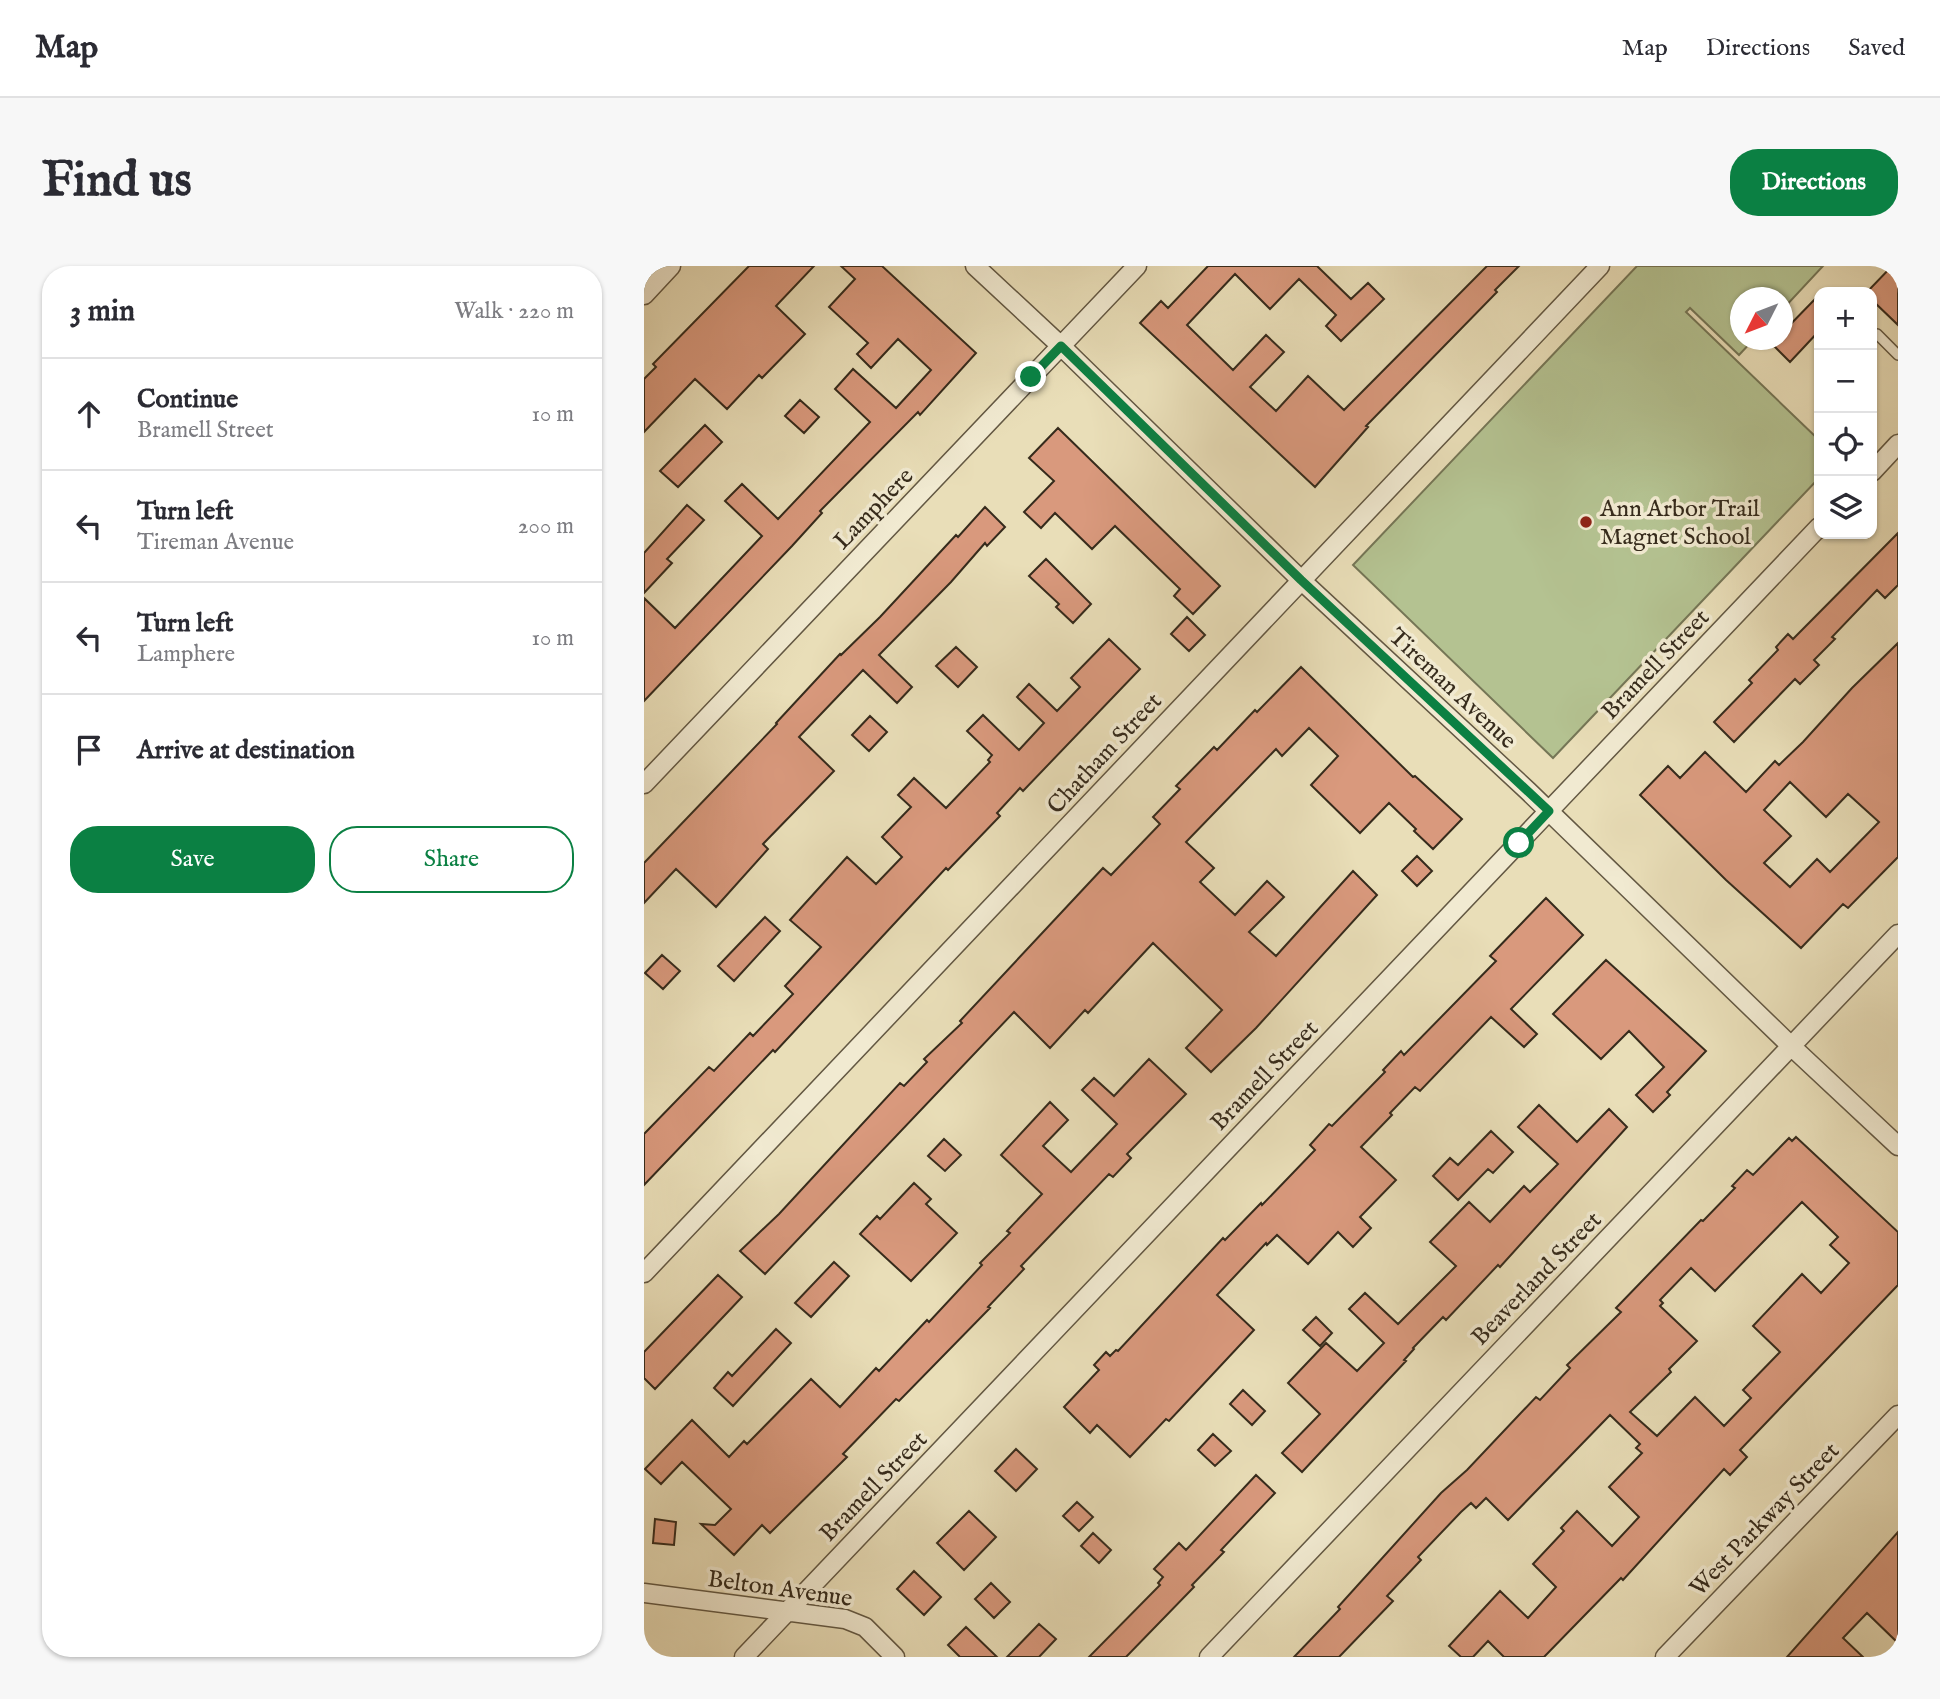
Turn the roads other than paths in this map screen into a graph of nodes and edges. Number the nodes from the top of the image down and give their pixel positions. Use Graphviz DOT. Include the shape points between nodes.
graph roads {
  1 [pos="671,266"];
  2 [pos="975,266"];
  3 [pos="1137,266"];
  4 [pos="1600,266"];
  5 [pos="644,295"];
  6 [pos="1877,334"];
  7 [pos="1061,346"];
  8 [pos="1898,355"];
  9 [pos="1898,444"];
  10 [pos="1877,467"];
  11 [pos="1814,532"];
  12 [pos="1301,580"];
  13 [pos="644,783"];
  14 [pos="1549,811"];
  15 [pos="1898,933"];
  16 [pos="1791,1046"];
  17 [pos="1898,1146"];
  18 [pos="644,1273"];
  19 [pos="1898,1415"];
  20 [pos="644,1593"];
  21 [pos="788,1612"];
  22 [pos="744,1657"];
  23 [pos="895,1657"];
  24 [pos="1209,1657"];
  25 [pos="1665,1657"];
  1 -- 5 [label="street"];
  2 -- 7 [label="street, Tireman Avenue"];
  3 -- 7 [label="street, Lamphere"];
  4 -- 12 [label="street, Chatham Street"];
  6 -- 8 [label="lane"];
  7 -- 12 [label="street, Tireman Avenue"];
  7 -- 13 [label="street, Lamphere"];
  9 -- 10 [label="street"];
  11 -- 14 [label="street, Bramell Street"];
  12 -- 14 [label="street, Tireman Avenue"];
  12 -- 18 [label="street, Chatham Street"];
  14 -- 16 [label="street, Tireman Avenue"];
  14 -- 21 [label="street, Bramell Street"];
  15 -- 16 [label="street, Beaverland Street"];
  16 -- 17 [label="street, Tireman Avenue"];
  16 -- 24 [label="street, Beaverland Street"];
  19 -- 25 [label="street, West Parkway Street"];
  20 -- 21 [label="street, Belton Avenue"];
  21 -- 22 [label="street, Bramell Street"];
  21 -- 23 [label="street, Belton Avenue" via="856,1622"];
}
